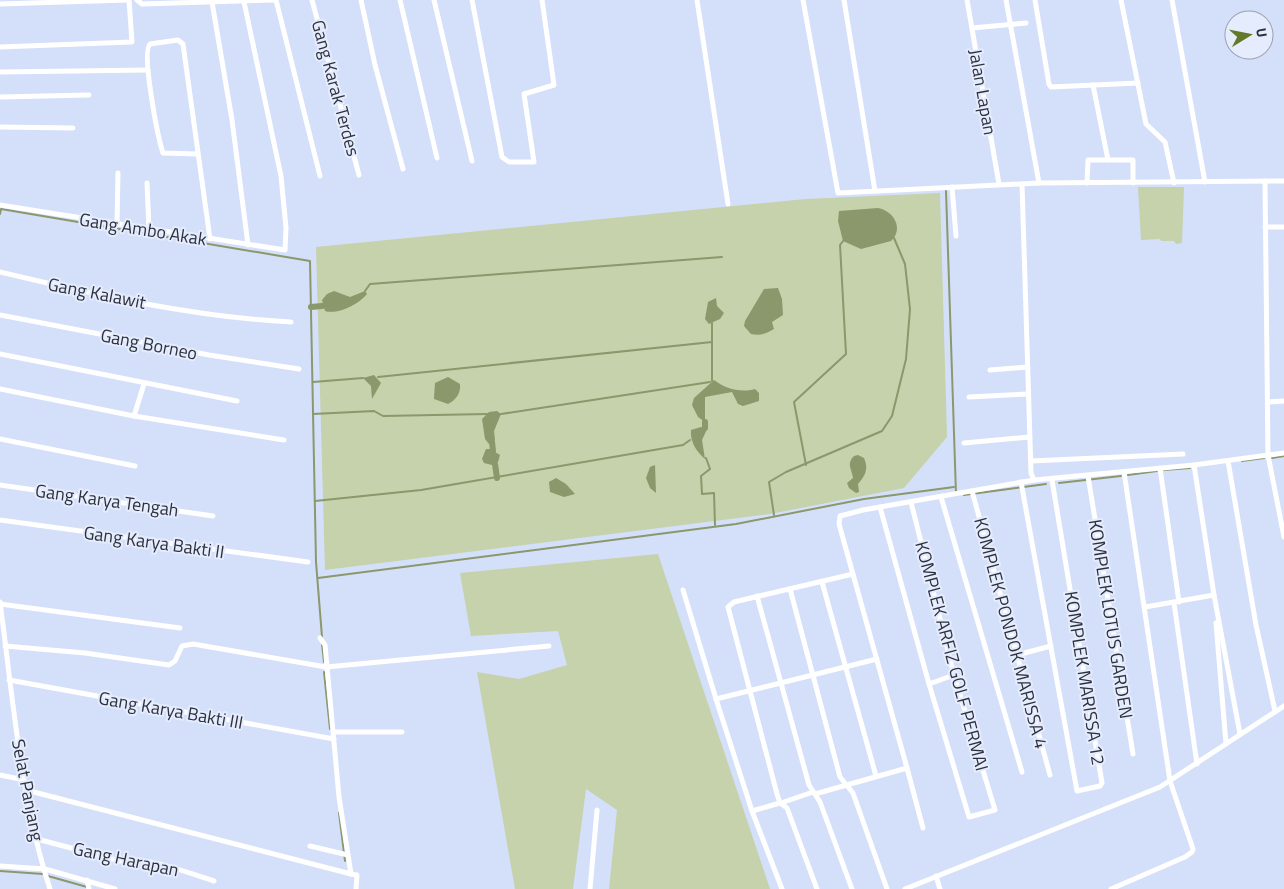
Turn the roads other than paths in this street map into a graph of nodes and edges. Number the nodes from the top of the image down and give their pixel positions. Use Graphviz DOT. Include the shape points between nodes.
graph roads {
  1 [pos="128,0"];
  2 [pos="137,0"];
  3 [pos="275,0"];
  4 [pos="312,0"];
  5 [pos="361,0"];
  6 [pos="400,0"];
  7 [pos="434,0"];
  8 [pos="472,0"];
  9 [pos="542,0"];
  10 [pos="697,0"];
  11 [pos="804,0"];
  12 [pos="844,0"];
  13 [pos="967,0"];
  14 [pos="1006,0"];
  15 [pos="1035,0"];
  16 [pos="1121,0"];
  17 [pos="1172,0"];
  18 [pos="68,1"];
  19 [pos="91,1"];
  20 [pos="212,2"];
  21 [pos="244,2"];
  22 [pos="0,4"];
  23 [pos="1026,23"];
  24 [pos="1010,25"];
  25 [pos="972,28"];
  26 [pos="0,46"];
  27 [pos="148,70"];
  28 [pos="0,72"];
  29 [pos="1138,83"];
  30 [pos="1093,85"];
  31 [pos="89,95"];
  32 [pos="0,97"];
  33 [pos="0,127"];
  34 [pos="73,128"];
  35 [pos="198,154"];
  36 [pos="438,158"];
  37 [pos="1108,160"];
  38 [pos="472,161"];
  39 [pos="403,169"];
  40 [pos="118,173"];
  41 [pos="359,175"];
  42 [pos="320,176"];
  43 [pos="1284,180"];
  44 [pos="1264,181"];
  45 [pos="1205,182"];
  46 [pos="146,183"];
  47 [pos="1039,183"];
  48 [pos="1087,183"];
  49 [pos="1133,183"];
  50 [pos="1174,183"];
  51 [pos="999,184"];
  52 [pos="1022,184"];
  53 [pos="952,187"];
  54 [pos="875,191"];
  55 [pos="728,204"];
  56 [pos="0,205"];
  57 [pos="117,225"];
  58 [pos="1265,227"];
  59 [pos="1284,227"];
  60 [pos="149,230"];
  61 [pos="956,236"];
  62 [pos="210,239"];
  63 [pos="248,245"];
  64 [pos="0,272"];
  65 [pos="0,314"];
  66 [pos="292,322"];
  67 [pos="0,354"];
  68 [pos="1027,367"];
  69 [pos="299,369"];
  70 [pos="990,370"];
  71 [pos="144,384"];
  72 [pos="0,389"];
  73 [pos="1028,394"];
  74 [pos="969,397"];
  75 [pos="237,401"];
  76 [pos="1268,402"];
  77 [pos="1284,402"];
  78 [pos="134,416"];
  79 [pos="1030,437"];
  80 [pos="0,439"];
  81 [pos="284,440"];
  82 [pos="964,443"];
  83 [pos="1284,453"];
  84 [pos="1183,454"];
  85 [pos="1268,455"];
  86 [pos="1228,460"];
  87 [pos="1031,462"];
  88 [pos="1194,465"];
  89 [pos="135,466"];
  90 [pos="1160,468"];
  91 [pos="1124,472"];
  92 [pos="1088,476"];
  93 [pos="1034,480"];
  94 [pos="1052,480"];
  95 [pos="1021,482"];
  96 [pos="0,485"];
  97 [pos="972,491"];
  98 [pos="941,497"];
  99 [pos="910,502"];
  100 [pos="880,507"];
  101 [pos="213,516"];
  102 [pos="0,520"];
  103 [pos="1284,537"];
  104 [pos="308,562"];
  105 [pos="853,574"];
  106 [pos="822,582"];
  107 [pos="790,589"];
  108 [pos="683,590"];
  109 [pos="1214,595"];
  110 [pos="758,596"];
  111 [pos="0,603"];
  112 [pos="1176,603"];
  113 [pos="1145,607"];
  114 [pos="180,628"];
  115 [pos="320,638"];
  116 [pos="4,646"];
  117 [pos="549,646"];
  118 [pos="1051,646"];
  119 [pos="3,655"];
  120 [pos="1017,655"];
  121 [pos="877,660"];
  122 [pos="326,667"];
  123 [pos="846,667"];
  124 [pos="814,675"];
  125 [pos="954,675"];
  126 [pos="8,680"];
  127 [pos="781,683"];
  128 [pos="929,684"];
  129 [pos="750,690"];
  130 [pos="716,699"];
  131 [pos="1284,706"];
  132 [pos="1275,711"];
  133 [pos="334,732"];
  134 [pos="402,732"];
  135 [pos="1240,734"];
  136 [pos="332,738"];
  137 [pos="1226,744"];
  138 [pos="1133,754"];
  139 [pos="1197,764"];
  140 [pos="907,768"];
  141 [pos="1022,772"];
  142 [pos="0,775"];
  143 [pos="1050,775"];
  144 [pos="876,776"];
  145 [pos="24,780"];
  146 [pos="1170,782"];
  147 [pos="846,784"];
  148 [pos="26,790"];
  149 [pos="814,793"];
  150 [pos="780,803"];
  151 [pos="597,810"];
  152 [pos="752,811"];
  153 [pos="923,828"];
  154 [pos="37,839"];
  155 [pos="310,846"];
  156 [pos="345,854"];
  157 [pos="0,866"];
  158 [pos="45,870"];
  159 [pos="351,874"];
  160 [pos="936,876"];
  161 [pos="214,881"];
  162 [pos="88,885"];
  163 [pos="50,889"];
  164 [pos="115,889"];
  165 [pos="356,889"];
  166 [pos="590,889"];
  167 [pos="782,889"];
  168 [pos="817,889"];
  169 [pos="852,889"];
  170 [pos="887,889"];
  171 [pos="905,889"];
  172 [pos="940,889"];
  173 [pos="1111,889"];
  1 -- 19 [label="street"];
  1 -- 26 [label="street" via="132,42"];
  2 -- 20 [label="street" via="142,4"];
  3 -- 21 [label="street"];
  3 -- 42 [label="street"];
  4 -- 41 [label="street, Gang Karak Terdes"];
  5 -- 39 [label="street"];
  6 -- 36 [label="street"];
  7 -- 38 [label="street"];
  8 -- 9 [label="street" via="502,157 509,162 535,162 524,94 554,85"];
  10 -- 55 [label="street"];
  11 -- 54 [label="street" via="836,192"];
  12 -- 54 [label="street"];
  13 -- 25 [label="street, Jalan Lapan"];
  14 -- 24 [label="street"];
  15 -- 30 [label="street" via="1049,84 1054,88"];
  16 -- 29 [label="street"];
  17 -- 45 [label="street"];
  18 -- 19 [label="street"];
  18 -- 22 [label="street"];
  20 -- 21 [label="street"];
  20 -- 63 [label="street" via="230,106"];
  21 -- 63 [label="street, Gang Ambo Akak" via="277,153 285,211 286,249 281,251"];
  23 -- 24 [label="street"];
  24 -- 25 [label="street"];
  24 -- 47 [label="street"];
  25 -- 51 [label="street, Jalan Lapan"];
  27 -- 28 [label="street"];
  27 -- 35 [label="street" via="163,153"];
  27 -- 35 [label="street" via="148,46 181,42"];
  29 -- 30 [label="street"];
  29 -- 50 [label="street" via="1146,124 1165,142"];
  30 -- 37 [label="street"];
  31 -- 32 [label="street"];
  33 -- 34 [label="street"];
  35 -- 62 [label="street"];
  37 -- 48 [label="street" via="1088,160"];
  37 -- 49 [label="street" via="1132,160"];
  40 -- 57 [label="street"];
  43 -- 44 [label="street"];
  44 -- 45 [label="street"];
  44 -- 58 [label="street"];
  45 -- 50 [label="street"];
  46 -- 60 [label="street"];
  47 -- 48 [label="street"];
  47 -- 52 [label="street"];
  48 -- 49 [label="street"];
  49 -- 50 [label="street"];
  51 -- 52 [label="street"];
  51 -- 53 [label="street"];
  52 -- 68 [label="street"];
  53 -- 54 [label="street"];
  53 -- 61 [label="street"];
  56 -- 57 [label="street, Gang Ambo Akak"];
  57 -- 60 [label="street, Gang Ambo Akak"];
  58 -- 59 [label="street"];
  58 -- 76 [label="street"];
  60 -- 62 [label="street, Gang Ambo Akak"];
  62 -- 63 [label="street, Gang Ambo Akak"];
  64 -- 66 [label="street, Gang Kalawit" via="194,312 236,319"];
  65 -- 69 [label="street, Gang Borneo" via="209,355"];
  67 -- 71 [label="street"];
  68 -- 70 [label="street"];
  68 -- 73 [label="street"];
  71 -- 75 [label="street"];
  71 -- 78 [label="street"];
  72 -- 78 [label="street"];
  73 -- 74 [label="street"];
  73 -- 79 [label="street"];
  76 -- 77 [label="street"];
  76 -- 85 [label="street"];
  78 -- 81 [label="street"];
  79 -- 82 [label="street"];
  79 -- 87 [label="street"];
  80 -- 89 [label="street"];
  83 -- 85 [label="street"];
  84 -- 87 [label="street"];
  85 -- 86 [label="street"];
  85 -- 103 [label="street"];
  86 -- 88 [label="street"];
  86 -- 132 [label="street" via="1256,624"];
  87 -- 93 [label="street"];
  88 -- 90 [label="street"];
  88 -- 109 [label="street"];
  90 -- 91 [label="street"];
  90 -- 112 [label="street"];
  91 -- 92 [label="street"];
  91 -- 113 [label="street"];
  92 -- 94 [label="street"];
  92 -- 138 [label="street, KOMPLEK LOTUS GARDEN"];
  93 -- 94 [label="street"];
  93 -- 95 [label="street"];
  94 -- 118 [label="street, KOMPLEK MARISSA 12" via="1102,783 1082,792 1077,791"];
  95 -- 97 [label="street"];
  95 -- 118 [label="street, KOMPLEK MARISSA 12"];
  96 -- 101 [label="street, Gang Karya Tengah"];
  97 -- 98 [label="street"];
  97 -- 120 [label="street, KOMPLEK PONDOK MARISSA 4"];
  98 -- 99 [label="street"];
  98 -- 141 [label="street, KOMPLEK PONDOK MARISSA 4"];
  99 -- 100 [label="street"];
  99 -- 125 [label="street, KOMPLEK ARFIZ GOLF PERMAI"];
  100 -- 105 [label="street" via="839,517"];
  100 -- 128 [label="street"];
  102 -- 104 [label="street, Gang Karya Bakti II"];
  105 -- 106 [label="street"];
  105 -- 121 [label="street"];
  106 -- 107 [label="street"];
  106 -- 123 [label="street"];
  107 -- 110 [label="street"];
  107 -- 124 [label="street"];
  108 -- 130 [label="street"];
  109 -- 112 [label="street"];
  109 -- 135 [label="street"];
  109 -- 137 [label="street"];
  110 -- 127 [label="street"];
  110 -- 129 [label="street" via="728,606"];
  111 -- 114 [label="street"];
  111 -- 116 [label="street, Selat Panjang"];
  112 -- 113 [label="street"];
  112 -- 139 [label="street"];
  113 -- 146 [label="street"];
  115 -- 122 [label="street" via="324,643"];
  116 -- 119 [label="street, Selat Panjang"];
  116 -- 122 [label="street" via="169,665 175,661 182,646 193,644"];
  117 -- 122 [label="street"];
  118 -- 120 [label="street"];
  119 -- 126 [label="street, Selat Panjang"];
  120 -- 143 [label="street, KOMPLEK PONDOK MARISSA 4"];
  121 -- 123 [label="street"];
  121 -- 140 [label="street"];
  122 -- 133 [label="street"];
  123 -- 124 [label="street"];
  123 -- 144 [label="street"];
  124 -- 127 [label="street"];
  124 -- 147 [label="street" via="840,777"];
  125 -- 128 [label="street"];
  125 -- 128 [label="street, KOMPLEK ARFIZ GOLF PERMAI" via="995,810 969,817"];
  126 -- 136 [label="street, Gang Karya Bakti III"];
  126 -- 145 [label="street, Selat Panjang"];
  127 -- 129 [label="street"];
  127 -- 149 [label="street" via="805,774"];
  129 -- 130 [label="street"];
  129 -- 150 [label="street"];
  130 -- 152 [label="street"];
  131 -- 132 [label="street"];
  132 -- 135 [label="street"];
  133 -- 134 [label="street"];
  133 -- 136 [label="street"];
  135 -- 137 [label="street"];
  136 -- 156 [label="street"];
  137 -- 139 [label="street"];
  139 -- 146 [label="street"];
  140 -- 144 [label="street"];
  140 -- 153 [label="street"];
  142 -- 145 [label="street"];
  144 -- 147 [label="street"];
  145 -- 148 [label="street, Selat Panjang"];
  146 -- 160 [label="street"];
  146 -- 173 [label="street" via="1192,852"];
  147 -- 149 [label="street"];
  147 -- 170 [label="street" via="853,793"];
  148 -- 154 [label="street, Selat Panjang"];
  148 -- 159 [label="street"];
  149 -- 150 [label="street"];
  149 -- 169 [label="street"];
  150 -- 152 [label="street"];
  150 -- 168 [label="street" via="787,808"];
  151 -- 166 [label="street"];
  152 -- 167 [label="street"];
  154 -- 158 [label="street, Selat Panjang"];
  154 -- 161 [label="street, Gang Harapan" via="120,861 150,863"];
  155 -- 156 [label="street"];
  156 -- 159 [label="street"];
  157 -- 158 [label="street"];
  158 -- 162 [label="street"];
  158 -- 163 [label="street, Selat Panjang"];
  159 -- 165 [label="street" via="357,875"];
  160 -- 171 [label="street"];
  160 -- 172 [label="street"];
  162 -- 164 [label="street"];
}
